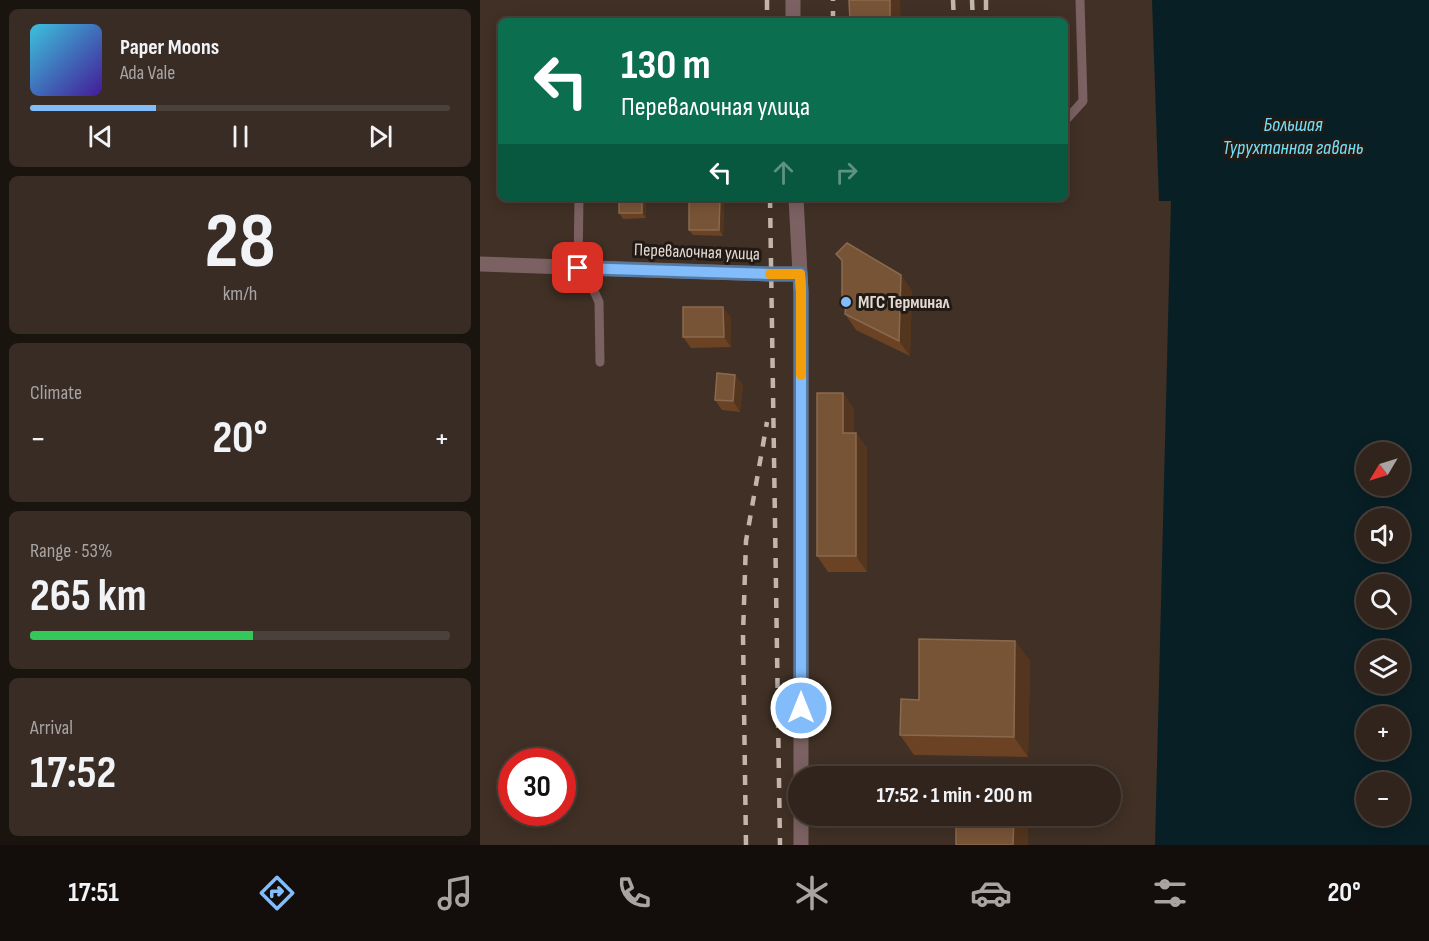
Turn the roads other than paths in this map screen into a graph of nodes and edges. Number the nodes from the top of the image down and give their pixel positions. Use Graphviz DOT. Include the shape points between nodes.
graph roads {
  1 [pos="793,0"];
  2 [pos="1080,0"];
  3 [pos="793,18"];
  4 [pos="1068,118"];
  5 [pos="579,201"];
  6 [pos="796,201"];
  7 [pos="480,264"];
  8 [pos="578,268"];
  9 [pos="598,268"];
  10 [pos="800,274"];
  11 [pos="600,362"];
  12 [pos="801,766"];
  13 [pos="801,826"];
  14 [pos="801,845"];
  1 -- 3 [label="street"];
  2 -- 4 [label="lane" via="1083,101"];
  5 -- 8 [label="lane"];
  6 -- 10 [label="street"];
  7 -- 8 [label="street, Перевалочная улица"];
  8 -- 9 [label="street, Перевалочная улица"];
  9 -- 10 [label="street, Перевалочная улица"];
  9 -- 11 [label="lane" via="593,288 599,302"];
  10 -- 12 [label="street"];
  13 -- 14 [label="street"];
}
